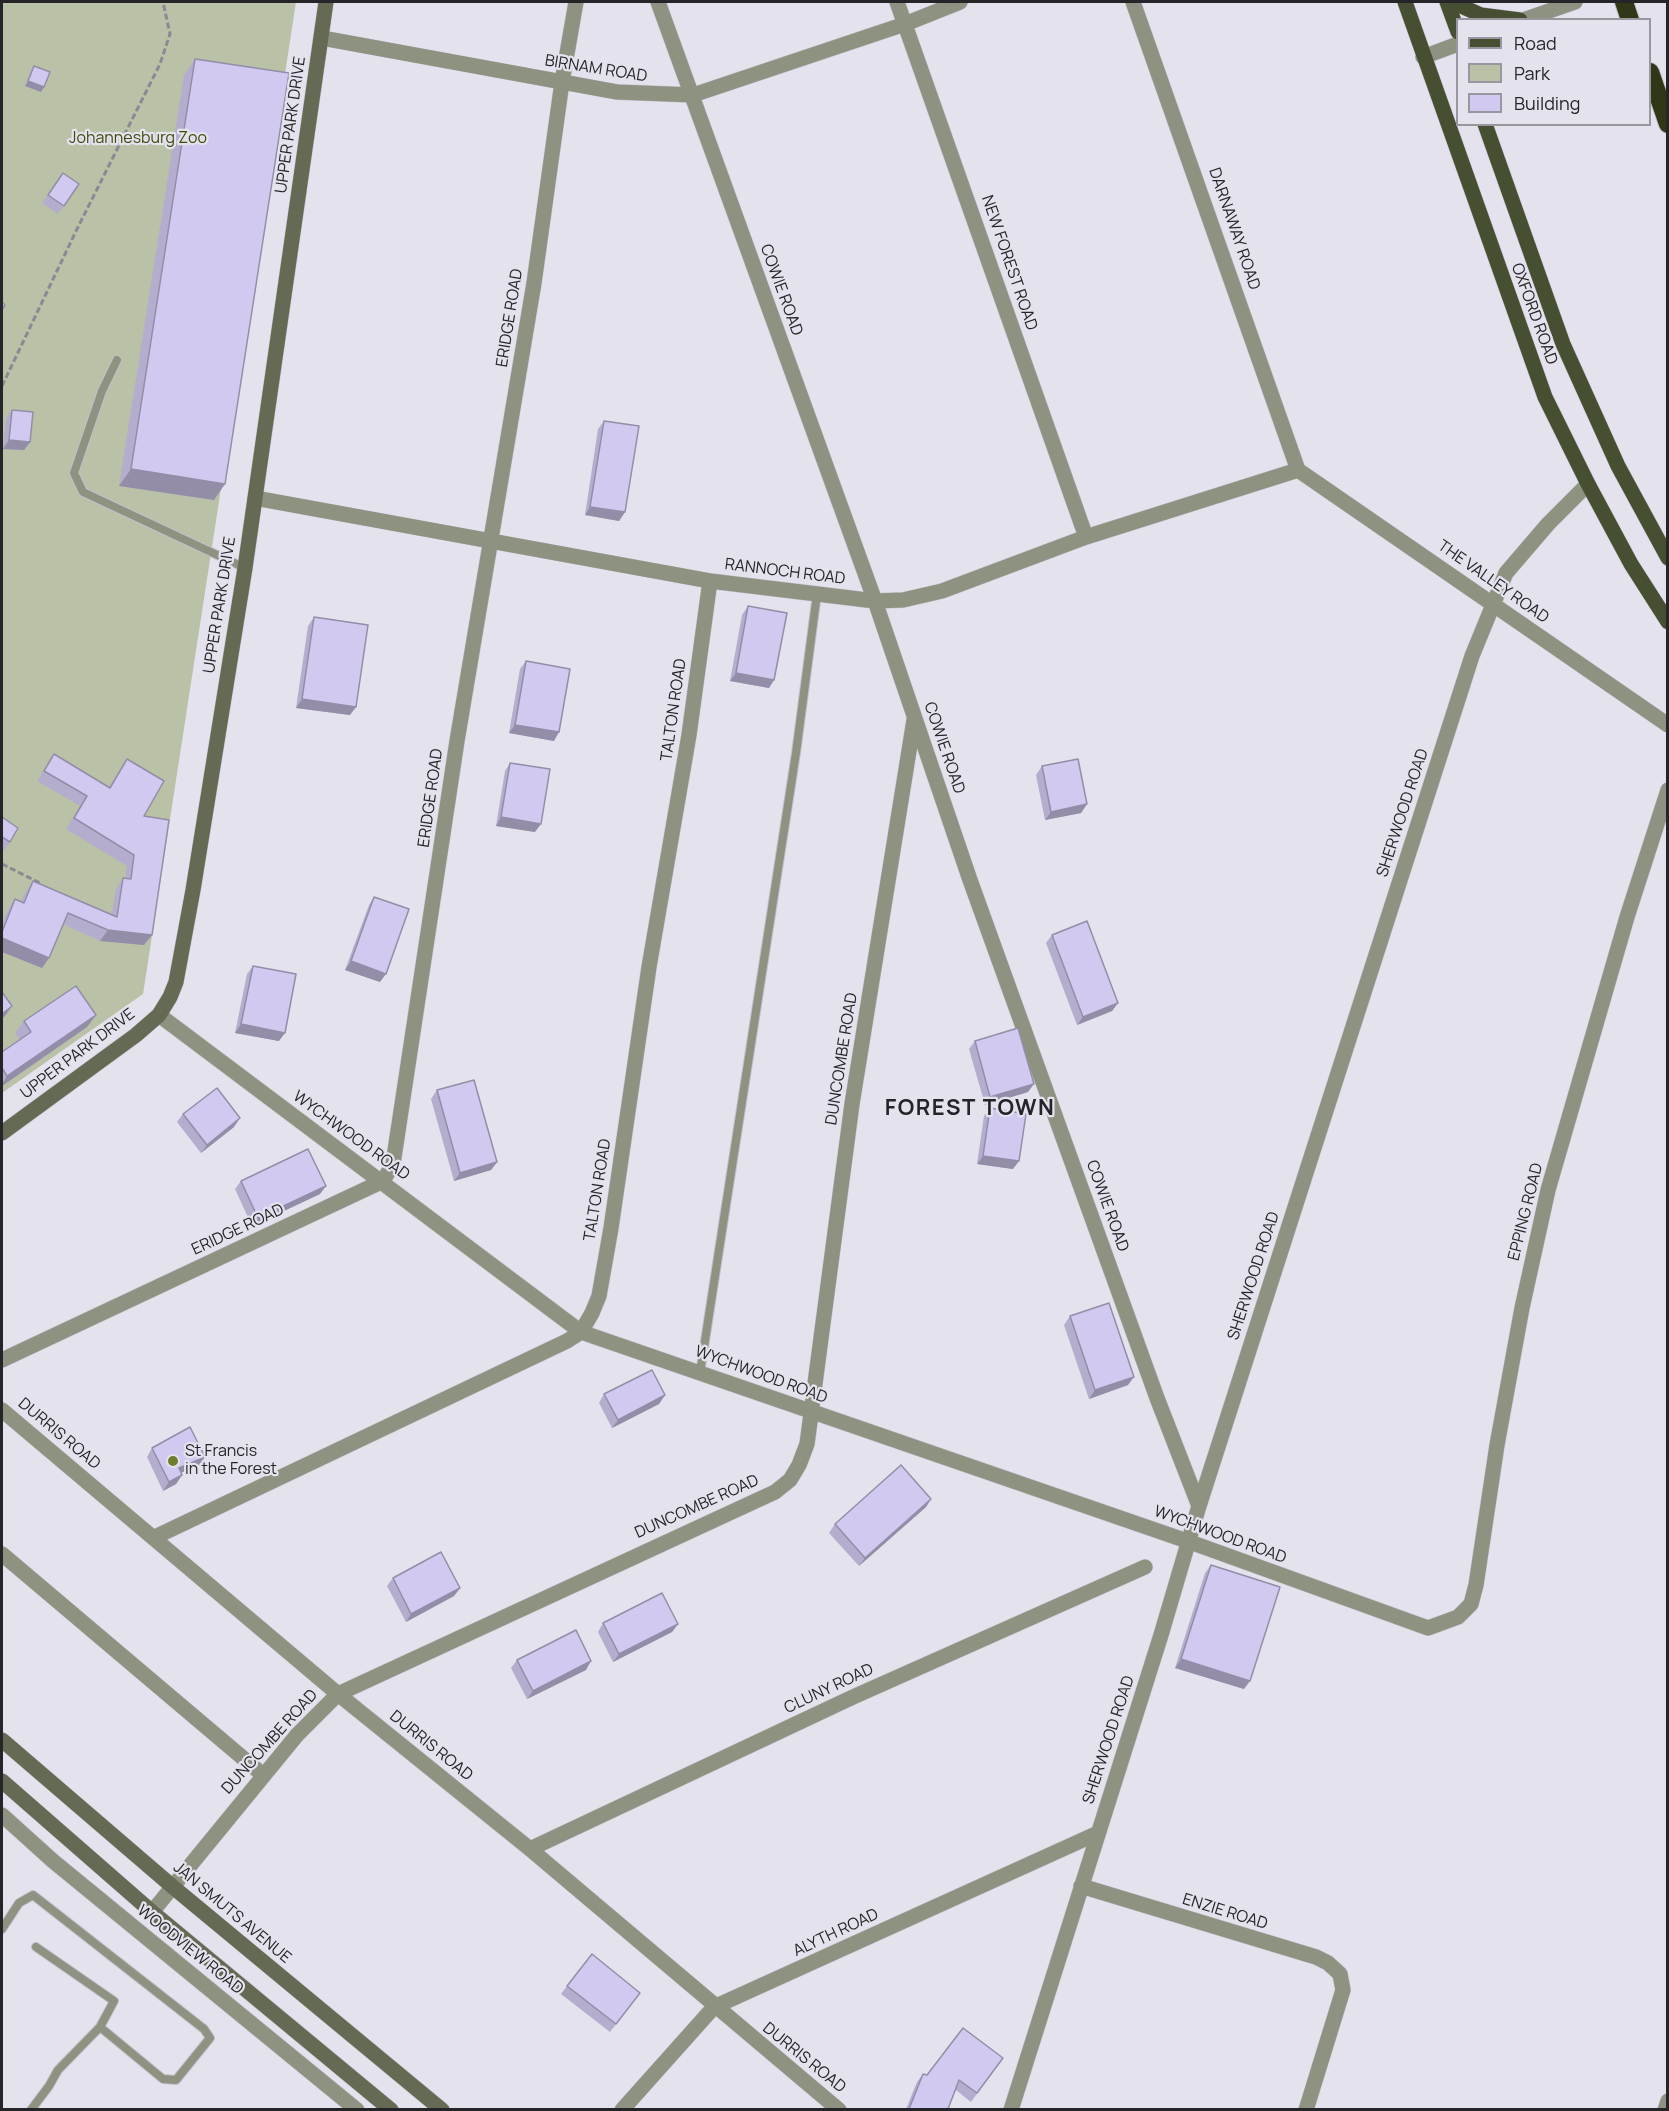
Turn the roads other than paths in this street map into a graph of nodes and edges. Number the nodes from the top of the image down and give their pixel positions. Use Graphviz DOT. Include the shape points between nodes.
graph roads {
  1 [pos="326,2"];
  2 [pos="576,2"];
  3 [pos="658,2"];
  4 [pos="897,2"];
  5 [pos="960,2"];
  6 [pos="1133,2"];
  7 [pos="1405,2"];
  8 [pos="1447,2"];
  9 [pos="1452,2"];
  10 [pos="1575,2"];
  11 [pos="1624,2"];
  12 [pos="1505,18"];
  13 [pos="1527,18"];
  14 [pos="1629,18"];
  15 [pos="905,24"];
  16 [pos="1456,27"];
  17 [pos="322,38"];
  18 [pos="1456,45"];
  19 [pos="1423,57"];
  20 [pos="1651,75"];
  21 [pos="562,82"];
  22 [pos="693,95"];
  23 [pos="1668,124"];
  24 [pos="1486,126"];
  25 [pos="117,360"];
  26 [pos="1298,470"];
  27 [pos="1588,484"];
  28 [pos="255,498"];
  29 [pos="1086,537"];
  30 [pos="492,540"];
  31 [pos="1668,558"];
  32 [pos="244,568"];
  33 [pos="710,581"];
  34 [pos="817,594"];
  35 [pos="875,601"];
  36 [pos="1492,604"];
  37 [pos="1668,622"];
  38 [pos="914,717"];
  39 [pos="1668,725"];
  40 [pos="1668,789"];
  41 [pos="159,1015"];
  42 [pos="2,1133"];
  43 [pos="383,1181"];
  44 [pos="581,1332"];
  45 [pos="2,1360"];
  46 [pos="700,1372"];
  47 [pos="2,1410"];
  48 [pos="811,1412"];
  49 [pos="1199,1506"];
  50 [pos="155,1537"];
  51 [pos="1190,1542"];
  52 [pos="2,1554"];
  53 [pos="1145,1567"];
  54 [pos="1428,1628"];
  55 [pos="338,1694"];
  56 [pos="2,1740"];
  57 [pos="263,1775"];
  58 [pos="2,1781"];
  59 [pos="2,1815"];
  60 [pos="1098,1833"];
  61 [pos="530,1849"];
  62 [pos="1081,1886"];
  63 [pos="173,1887"];
  64 [pos="152,1912"];
  65 [pos="2,1929"];
  66 [pos="36,1947"];
  67 [pos="714,2007"];
  68 [pos="100,2027"];
  69 [pos="1668,2101"];
  70 [pos="31,2109"];
  71 [pos="357,2109"];
  72 [pos="391,2109"];
  73 [pos="442,2109"];
  74 [pos="622,2109"];
  75 [pos="839,2109"];
  76 [pos="1011,2109"];
  77 [pos="1306,2109"];
  78 [pos="1665,2109"];
  1 -- 17 [label="main road, UPPER PARK DRIVE"];
  2 -- 21 [label="street, ERIDGE ROAD"];
  3 -- 22 [label="street, COWIE ROAD"];
  4 -- 15 [label="street, NEW FOREST ROAD"];
  5 -- 15 [label="street, BIRNAM ROAD"];
  6 -- 26 [label="street, DARNAWAY ROAD"];
  7 -- 19 [label="main road, OXFORD ROAD"];
  8 -- 16 [label="main road"];
  9 -- 12 [label="main road" via="1481,15"];
  10 -- 13 [label="street"];
  11 -- 14 [label="highway"];
  15 -- 22 [label="street, BIRNAM ROAD"];
  15 -- 29 [label="street, NEW FOREST ROAD"];
  17 -- 21 [label="street, BIRNAM ROAD"];
  17 -- 28 [label="main road, UPPER PARK DRIVE"];
  18 -- 19 [label="street"];
  19 -- 27 [label="main road, OXFORD ROAD" via="1545,397"];
  20 -- 23 [label="highway"];
  21 -- 22 [label="street, BIRNAM ROAD" via="617,92"];
  21 -- 30 [label="street, ERIDGE ROAD"];
  22 -- 35 [label="street, COWIE ROAD"];
  24 -- 31 [label="main road, OXFORD ROAD" via="1563,345 1618,466"];
  25 -- 32 [label="lane" via="74,473 83,492"];
  26 -- 29 [label="street, RANNOCH ROAD"];
  26 -- 36 [label="street, THE VALLEY ROAD"];
  27 -- 36 [label="street, SHERWOOD ROAD" via="1506,573"];
  27 -- 37 [label="main road, OXFORD ROAD"];
  28 -- 30 [label="street, RANNOCH ROAD"];
  28 -- 32 [label="main road, UPPER PARK DRIVE"];
  29 -- 35 [label="street, RANNOCH ROAD" via="942,591 903,600"];
  30 -- 33 [label="street, RANNOCH ROAD"];
  30 -- 43 [label="street, ERIDGE ROAD" via="457,741 400,1132 393,1164"];
  32 -- 41 [label="main road, UPPER PARK DRIVE" via="180,959 170,997"];
  33 -- 34 [label="street, RANNOCH ROAD"];
  33 -- 44 [label="street, TALTON ROAD" via="611,1228 599,1296"];
  34 -- 35 [label="street, RANNOCH ROAD"];
  34 -- 46 [label="lane"];
  35 -- 38 [label="street, COWIE ROAD"];
  36 -- 39 [label="street, THE VALLEY ROAD"];
  36 -- 49 [label="street, SHERWOOD ROAD"];
  38 -- 48 [label="street, DUNCOMBE ROAD" via="852,1104"];
  38 -- 49 [label="street, COWIE ROAD"];
  40 -- 54 [label="street, EPPING ROAD" via="1548,1190 1517,1331 1471,1604 1458,1617"];
  41 -- 42 [label="main road, UPPER PARK DRIVE"];
  41 -- 43 [label="street, WYCHWOOD ROAD"];
  43 -- 44 [label="street, WYCHWOOD ROAD"];
  43 -- 45 [label="street, ERIDGE ROAD"];
  44 -- 46 [label="street, WYCHWOOD ROAD"];
  44 -- 50 [label="street"];
  46 -- 48 [label="street, WYCHWOOD ROAD"];
  47 -- 50 [label="street, DURRIS ROAD"];
  48 -- 51 [label="street, WYCHWOOD ROAD"];
  48 -- 55 [label="street, DUNCOMBE ROAD" via="807,1444 799,1465 775,1492"];
  49 -- 51 [label="street, SHERWOOD ROAD"];
  50 -- 55 [label="street, DURRIS ROAD"];
  51 -- 54 [label="street, WYCHWOOD ROAD"];
  51 -- 60 [label="street, SHERWOOD ROAD"];
  52 -- 57 [label="street"];
  53 -- 61 [label="street, CLUNY ROAD" via="853,1697"];
  55 -- 57 [label="street, DUNCOMBE ROAD" via="318,1711"];
  55 -- 61 [label="street, DURRIS ROAD"];
  56 -- 63 [label="main road, JAN SMUTS AVENUE"];
  57 -- 63 [label="street, DUNCOMBE ROAD"];
  58 -- 64 [label="main road"];
  59 -- 71 [label="street, WOODVIEW ROAD"];
  60 -- 62 [label="street, SHERWOOD ROAD"];
  60 -- 67 [label="street, ALYTH ROAD"];
  61 -- 67 [label="street, DURRIS ROAD"];
  62 -- 76 [label="street, SHERWOOD ROAD"];
  62 -- 77 [label="street, ENZIE ROAD" via="1316,1958 1340,1974 1343,1990"];
  63 -- 64 [label="street, DUNCOMBE ROAD"];
  63 -- 73 [label="main road, JAN SMUTS AVENUE"];
  64 -- 72 [label="main road"];
  65 -- 68 [label="lane" via="19,1903 33,1895 204,2029 210,2038 176,2080 164,2079"];
  66 -- 68 [label="lane" via="114,2001"];
  67 -- 74 [label="street, ALYTH ROAD"];
  67 -- 75 [label="street, DURRIS ROAD"];
  68 -- 70 [label="lane" via="58,2070"];
  69 -- 78 [label="street"];
}
